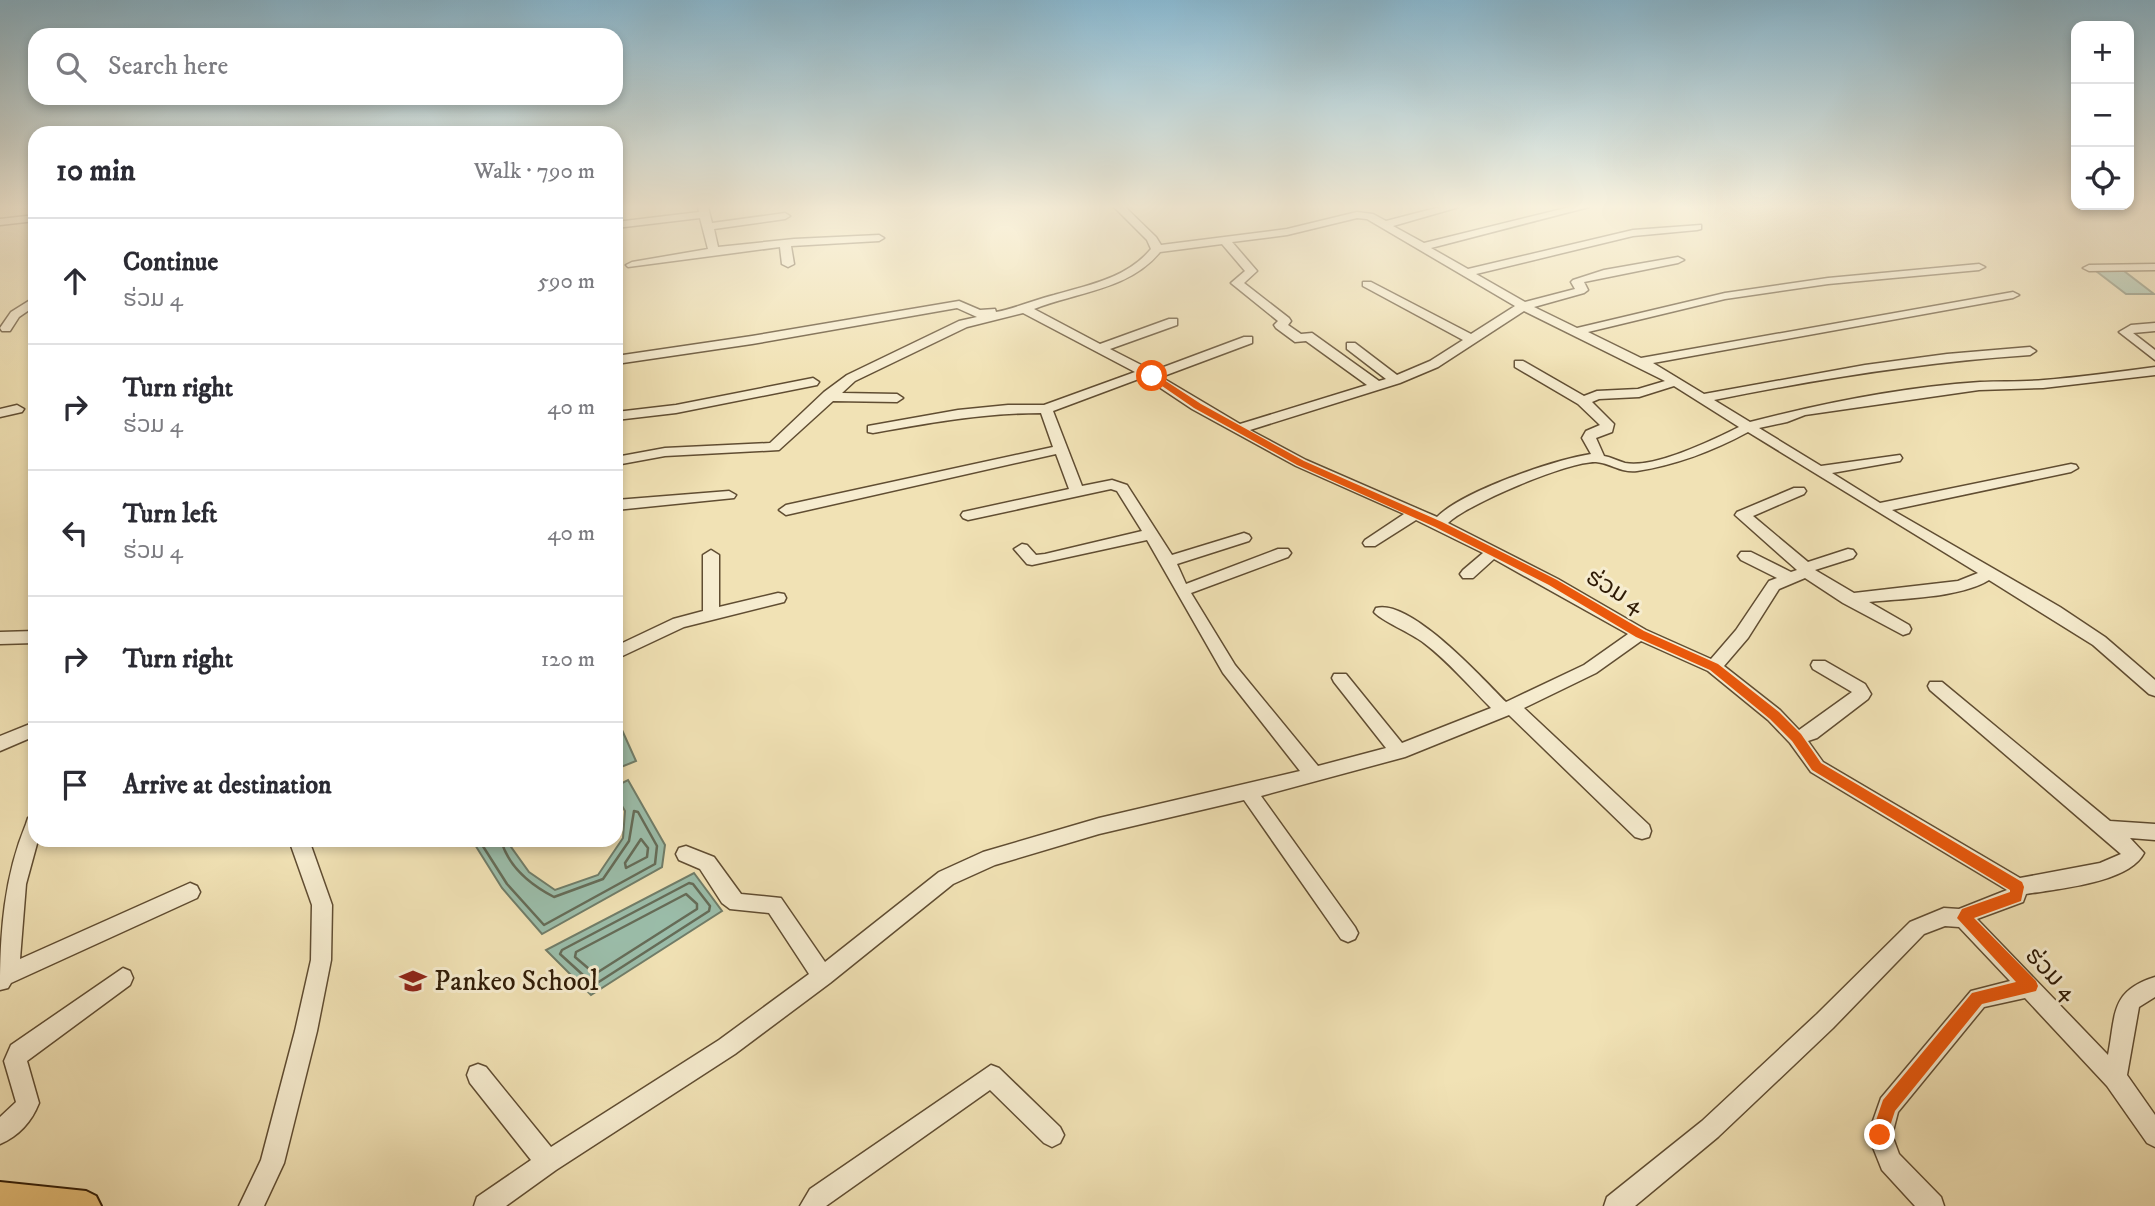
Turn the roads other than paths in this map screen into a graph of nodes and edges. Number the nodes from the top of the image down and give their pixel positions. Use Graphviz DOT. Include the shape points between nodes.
graph roads {
  1 [pos="642,263"];
  2 [pos="1146,263"];
  3 [pos="1244,263"];
  4 [pos="1449,263"];
  5 [pos="1506,263"];
  6 [pos="1659,263"];
  7 [pos="632,265"];
  8 [pos="1979,267"];
  9 [pos="2155,267"];
  10 [pos="2089,268"];
  11 [pos="1465,273"];
  12 [pos="1367,284"];
  13 [pos="2013,295"];
  14 [pos="28,305"];
  15 [pos="1524,306"];
  16 [pos="1024,309"];
  17 [pos="983,316"];
  18 [pos="1173,321"];
  19 [pos="2155,327"];
  20 [pos="6,328"];
  21 [pos="1574,332"];
  22 [pos="1248,340"];
  23 [pos="1473,340"];
  24 [pos="1351,346"];
  25 [pos="1100,348"];
  26 [pos="2029,351"];
  27 [pos="2155,356"];
  28 [pos="623,359"];
  29 [pos="1640,362"];
  30 [pos="1519,364"];
  31 [pos="2155,371"];
  32 [pos="1149,374"];
  33 [pos="1396,380"];
  34 [pos="813,382"];
  35 [pos="1675,382"];
  36 [pos="1376,385"];
  37 [pos="829,395"];
  38 [pos="897,398"];
  39 [pos="1702,398"];
  40 [pos="1583,401"];
  41 [pos="17,409"];
  42 [pos="1046,409"];
  43 [pos="0,413"];
  44 [pos="623,415"];
  45 [pos="1749,427"];
  46 [pos="873,429"];
  47 [pos="1238,429"];
  48 [pos="1062,449"];
  49 [pos="1597,457"];
  50 [pos="1895,458"];
  51 [pos="623,460"];
  52 [pos="2071,468"];
  53 [pos="1819,471"];
  54 [pos="1799,491"];
  55 [pos="1077,492"];
  56 [pos="729,495"];
  57 [pos="623,504"];
  58 [pos="1878,508"];
  59 [pos="786,510"];
  60 [pos="1416,513"];
  61 [pos="968,515"];
  62 [pos="1439,524"];
  63 [pos="1152,534"];
  64 [pos="1244,538"];
  65 [pos="1370,543"];
  66 [pos="1022,549"];
  67 [pos="1493,552"];
  68 [pos="1283,553"];
  69 [pos="1848,554"];
  70 [pos="711,555"];
  71 [pos="1746,556"];
  72 [pos="1168,561"];
  73 [pos="1806,570"];
  74 [pos="1468,574"];
  75 [pos="1988,574"];
  76 [pos="1788,577"];
  77 [pos="1182,591"];
  78 [pos="778,598"];
  79 [pos="1849,599"];
  80 [pos="1382,612"];
  81 [pos="711,616"];
  82 [pos="1903,629"];
  83 [pos="1640,634"];
  84 [pos="28,637"];
  85 [pos="0,638"];
  86 [pos="623,650"];
  87 [pos="1819,666"];
  88 [pos="1714,667"];
  89 [pos="1340,678"];
  90 [pos="1936,686"];
  91 [pos="2155,690"];
  92 [pos="1507,709"];
  93 [pos="28,732"];
  94 [pos="1797,738"];
  95 [pos="0,744"];
  96 [pos="1399,752"];
  97 [pos="1315,776"];
  98 [pos="1248,792"];
  99 [pos="2108,829"];
  100 [pos="1642,831"];
  101 [pos="2155,832"];
  102 [pos="28,842"];
  103 [pos="301,847"];
  104 [pos="685,854"];
  105 [pos="2017,887"];
  106 [pos="190,892"];
  107 [pos="1964,918"];
  108 [pos="1348,933"];
  109 [pos="823,976"];
  110 [pos="123,978"];
  111 [pos="2,980"];
  112 [pos="2030,986"];
  113 [pos="2155,988"];
  114 [pos="478,1075"];
  115 [pos="2115,1078"];
  116 [pos="0,1132"];
  117 [pos="1052,1135"];
  118 [pos="2155,1135"];
  119 [pos="548,1162"];
  120 [pos="0,1197"];
  121 [pos="68,1205"];
  122 [pos="251,1206"];
  123 [pos="486,1206"];
  124 [pos="812,1206"];
  125 [pos="1616,1206"];
  126 [pos="1931,1206"];
  1 -- 7 [label="street"];
  2 -- 16 [label="street" via="1130,274"];
  3 -- 36 [label="street" via="1251,271 1237,283 1285,321 1280,325 1299,339 1308,336"];
  4 -- 11 [label="street"];
  5 -- 11 [label="street"];
  6 -- 15 [label="street" via="1580,280 1580,291"];
  8 -- 21 [label="street" via="1725,296"];
  9 -- 10 [label="street"];
  11 -- 15 [label="street"];
  12 -- 23 [label="street"];
  13 -- 29 [label="street"];
  14 -- 20 [label="street"];
  15 -- 21 [label="street"];
  15 -- 23 [label="street"];
  16 -- 17 [label="street"];
  16 -- 25 [label="street, ຮ່ວມ 4"];
  17 -- 28 [label="street" via="958,304"];
  17 -- 37 [label="street" via="874,366"];
  18 -- 25 [label="street"];
  19 -- 27 [label="street" via="2125,332"];
  21 -- 29 [label="street"];
  22 -- 32 [label="street"];
  23 -- 33 [label="street"];
  24 -- 33 [label="street"];
  25 -- 32 [label="street, ຮ່ວມ 4"];
  26 -- 39 [label="street" via="1873,366"];
  29 -- 35 [label="street"];
  30 -- 40 [label="street"];
  31 -- 45 [label="street" via="1931,392 1802,412 1788,420"];
  32 -- 42 [label="street"];
  32 -- 47 [label="street, ຮ່ວມ 4"];
  33 -- 36 [label="street"];
  34 -- 44 [label="street"];
  35 -- 39 [label="street"];
  35 -- 40 [label="street"];
  36 -- 47 [label="street"];
  37 -- 38 [label="street"];
  37 -- 51 [label="street" via="774,447 664,452"];
  39 -- 45 [label="street"];
  40 -- 49 [label="street" via="1606,424 1607,429 1589,438"];
  41 -- 43 [label="street"];
  42 -- 46 [label="street" via="958,414"];
  42 -- 48 [label="street"];
  45 -- 49 [label="street" via="1714,445 1634,467 1620,467"];
  45 -- 53 [label="street"];
  47 -- 60 [label="street, ຮ່ວມ 4" via="1301,463"];
  48 -- 55 [label="street"];
  48 -- 59 [label="street"];
  49 -- 62 [label="street" via="1522,480 1457,507"];
  50 -- 53 [label="street"];
  52 -- 58 [label="street"];
  53 -- 58 [label="street"];
  54 -- 73 [label="street" via="1742,515"];
  55 -- 61 [label="street"];
  55 -- 63 [label="street" via="1117,485"];
  56 -- 57 [label="street"];
  58 -- 75 [label="street"];
  60 -- 62 [label="street, ຮ່ວມ 4"];
  60 -- 65 [label="street"];
  62 -- 67 [label="street, ຮ່ວມ 4"];
  63 -- 66 [label="street" via="1045,559 1032,560"];
  63 -- 72 [label="street"];
  64 -- 72 [label="street"];
  67 -- 74 [label="street"];
  67 -- 83 [label="street, ຮ່ວມ 4"];
  68 -- 77 [label="street"];
  69 -- 73 [label="street"];
  70 -- 81 [label="street"];
  71 -- 76 [label="street"];
  72 -- 77 [label="street"];
  73 -- 76 [label="street"];
  73 -- 79 [label="street"];
  75 -- 79 [label="street" via="1958,586"];
  75 -- 91 [label="street" via="2099,641"];
  76 -- 88 [label="street" via="1774,585"];
  77 -- 97 [label="street" via="1229,669"];
  78 -- 81 [label="street"];
  79 -- 82 [label="street"];
  80 -- 92 [label="street" via="1443,649"];
  81 -- 86 [label="street" via="679,623"];
  83 -- 88 [label="street, ຮ່ວມ 4"];
  83 -- 92 [label="street" via="1590,669"];
  84 -- 85 [label="street"];
  87 -- 94 [label="street" via="1862,694 1811,733"];
  88 -- 94 [label="street, ຮ່ວມ 4"];
  89 -- 96 [label="street"];
  90 -- 99 [label="street"];
  92 -- 96 [label="street"];
  92 -- 100 [label="street"];
  93 -- 95 [label="street"];
  94 -- 105 [label="street, ຮ່ວມ 4" via="1817,767"];
  96 -- 97 [label="street"];
  97 -- 98 [label="street"];
  98 -- 108 [label="street"];
  98 -- 109 [label="street" via="1099,826 971,866 946,878"];
  99 -- 101 [label="street"];
  99 -- 105 [label="street" via="2134,853 2131,859 2112,869"];
  102 -- 111 [label="street" via="15,892 12,954"];
  103 -- 122 [label="street" via="322,905 321,960 272,1163"];
  104 -- 109 [label="street" via="707,863 737,903 775,904"];
  105 -- 107 [label="street" via="2016,896"];
  106 -- 111 [label="street"];
  107 -- 112 [label="street, ຮ່ວມ 4"];
  107 -- 125 [label="street" via="1944,917 1917,928 1710,1129"];
  109 -- 119 [label="street" via="727,1047"];
  110 -- 116 [label="street" via="19,1053 15,1061 28,1103 23,1114"];
  112 -- 115 [label="street, ຮ່ວມ 4"];
  112 -- 126 [label="street" via="1978,998 1889,1106 1880,1135 1890,1162"];
  113 -- 115 [label="street" via="2142,990 2129,1002"];
  114 -- 119 [label="street"];
  115 -- 118 [label="street, ຮ່ວມ 4"];
  117 -- 124 [label="street" via="991,1076 818,1197"];
  119 -- 123 [label="street"];
  120 -- 121 [label="main road"];
}
